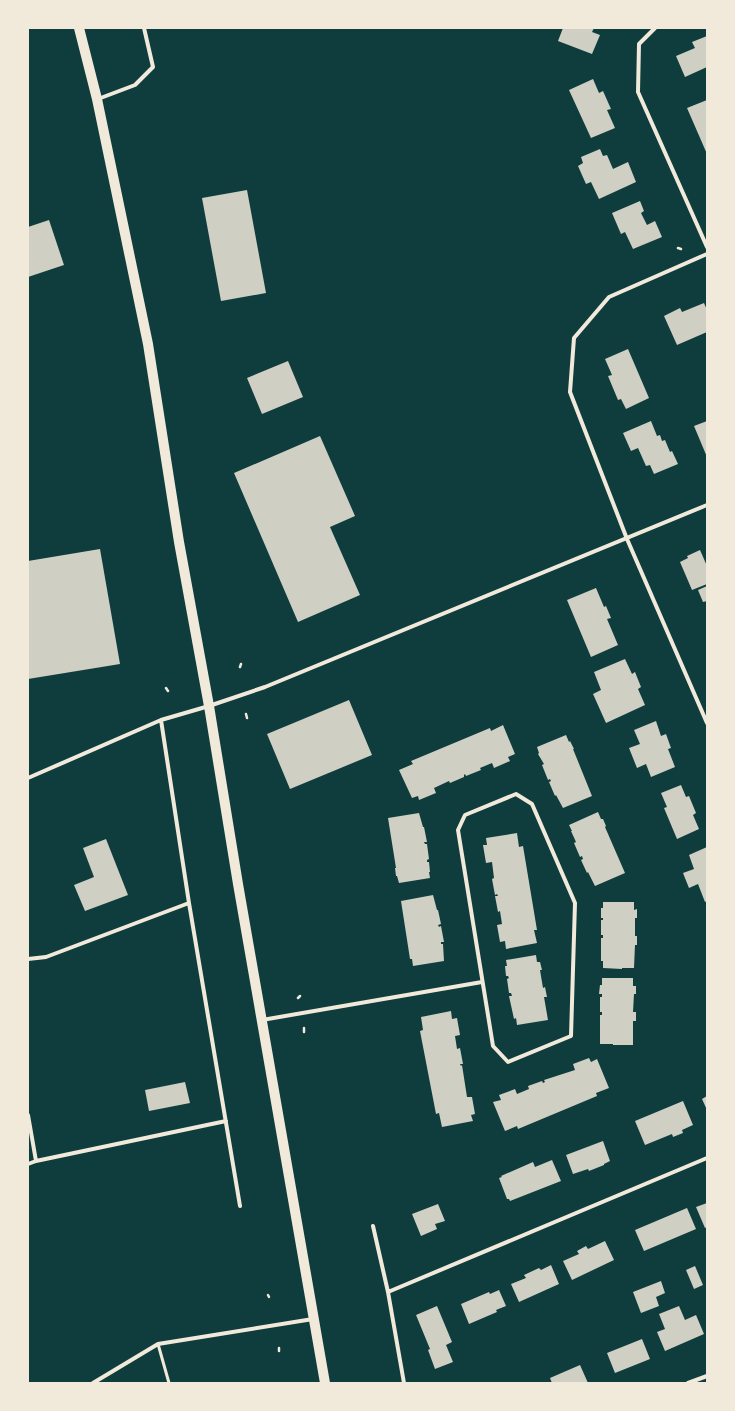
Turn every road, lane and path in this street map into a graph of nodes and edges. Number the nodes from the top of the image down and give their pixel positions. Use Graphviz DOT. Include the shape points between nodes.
graph roads {
  1 [pos="79,28"];
  2 [pos="144,28"];
  3 [pos="655,28"];
  4 [pos="97,99"];
  5 [pos="707,247"];
  6 [pos="707,254"];
  7 [pos="707,505"];
  8 [pos="627,539"];
  9 [pos="209,706"];
  10 [pos="161,720"];
  11 [pos="707,723"];
  12 [pos="28,778"];
  13 [pos="189,903"];
  14 [pos="28,959"];
  15 [pos="482,982"];
  16 [pos="262,1020"];
  17 [pos="304,1028"];
  18 [pos="304,1032"];
  19 [pos="28,1115"];
  20 [pos="226,1121"];
  21 [pos="707,1158"];
  22 [pos="36,1161"];
  23 [pos="28,1164"];
  24 [pos="240,1206"];
  25 [pos="373,1226"];
  26 [pos="388,1292"];
  27 [pos="313,1319"];
  28 [pos="158,1344"];
  29 [pos="707,1376"];
  30 [pos="93,1383"];
  31 [pos="170,1383"];
  32 [pos="325,1383"];
  33 [pos="404,1383"];
  34 [pos="688,1383"];
  1 -- 4 [label="main road"];
  2 -- 4 [label="street" via="153,67 135,85"];
  3 -- 5 [label="street" via="639,44 638,92"];
  4 -- 9 [label="main road" via="148,344 179,542"];
  6 -- 8 [label="street" via="609,297 574,338 570,392"];
  7 -- 8 [label="street"];
  8 -- 9 [label="street" via="264,687"];
  8 -- 11 [label="street"];
  9 -- 10 [label="street"];
  9 -- 16 [label="main road"];
  10 -- 12 [label="street"];
  10 -- 13 [label="street"];
  13 -- 14 [label="street" via="46,957"];
  13 -- 20 [label="street"];
  15 -- 15 [label="street" via="493,1046 508,1062 571,1036 575,903 532,804 516,794 465,814 458,830"];
  15 -- 16 [label="street"];
  16 -- 27 [label="main road"];
  17 -- 18 [label="path"];
  19 -- 22 [label="street"];
  20 -- 22 [label="street"];
  20 -- 24 [label="street"];
  21 -- 26 [label="street"];
  22 -- 23 [label="street"];
  25 -- 26 [label="street"];
  26 -- 33 [label="street"];
  27 -- 28 [label="street"];
  27 -- 32 [label="main road"];
  28 -- 30 [label="street"];
  28 -- 31 [label="lane"];
  29 -- 34 [label="street"];
}
